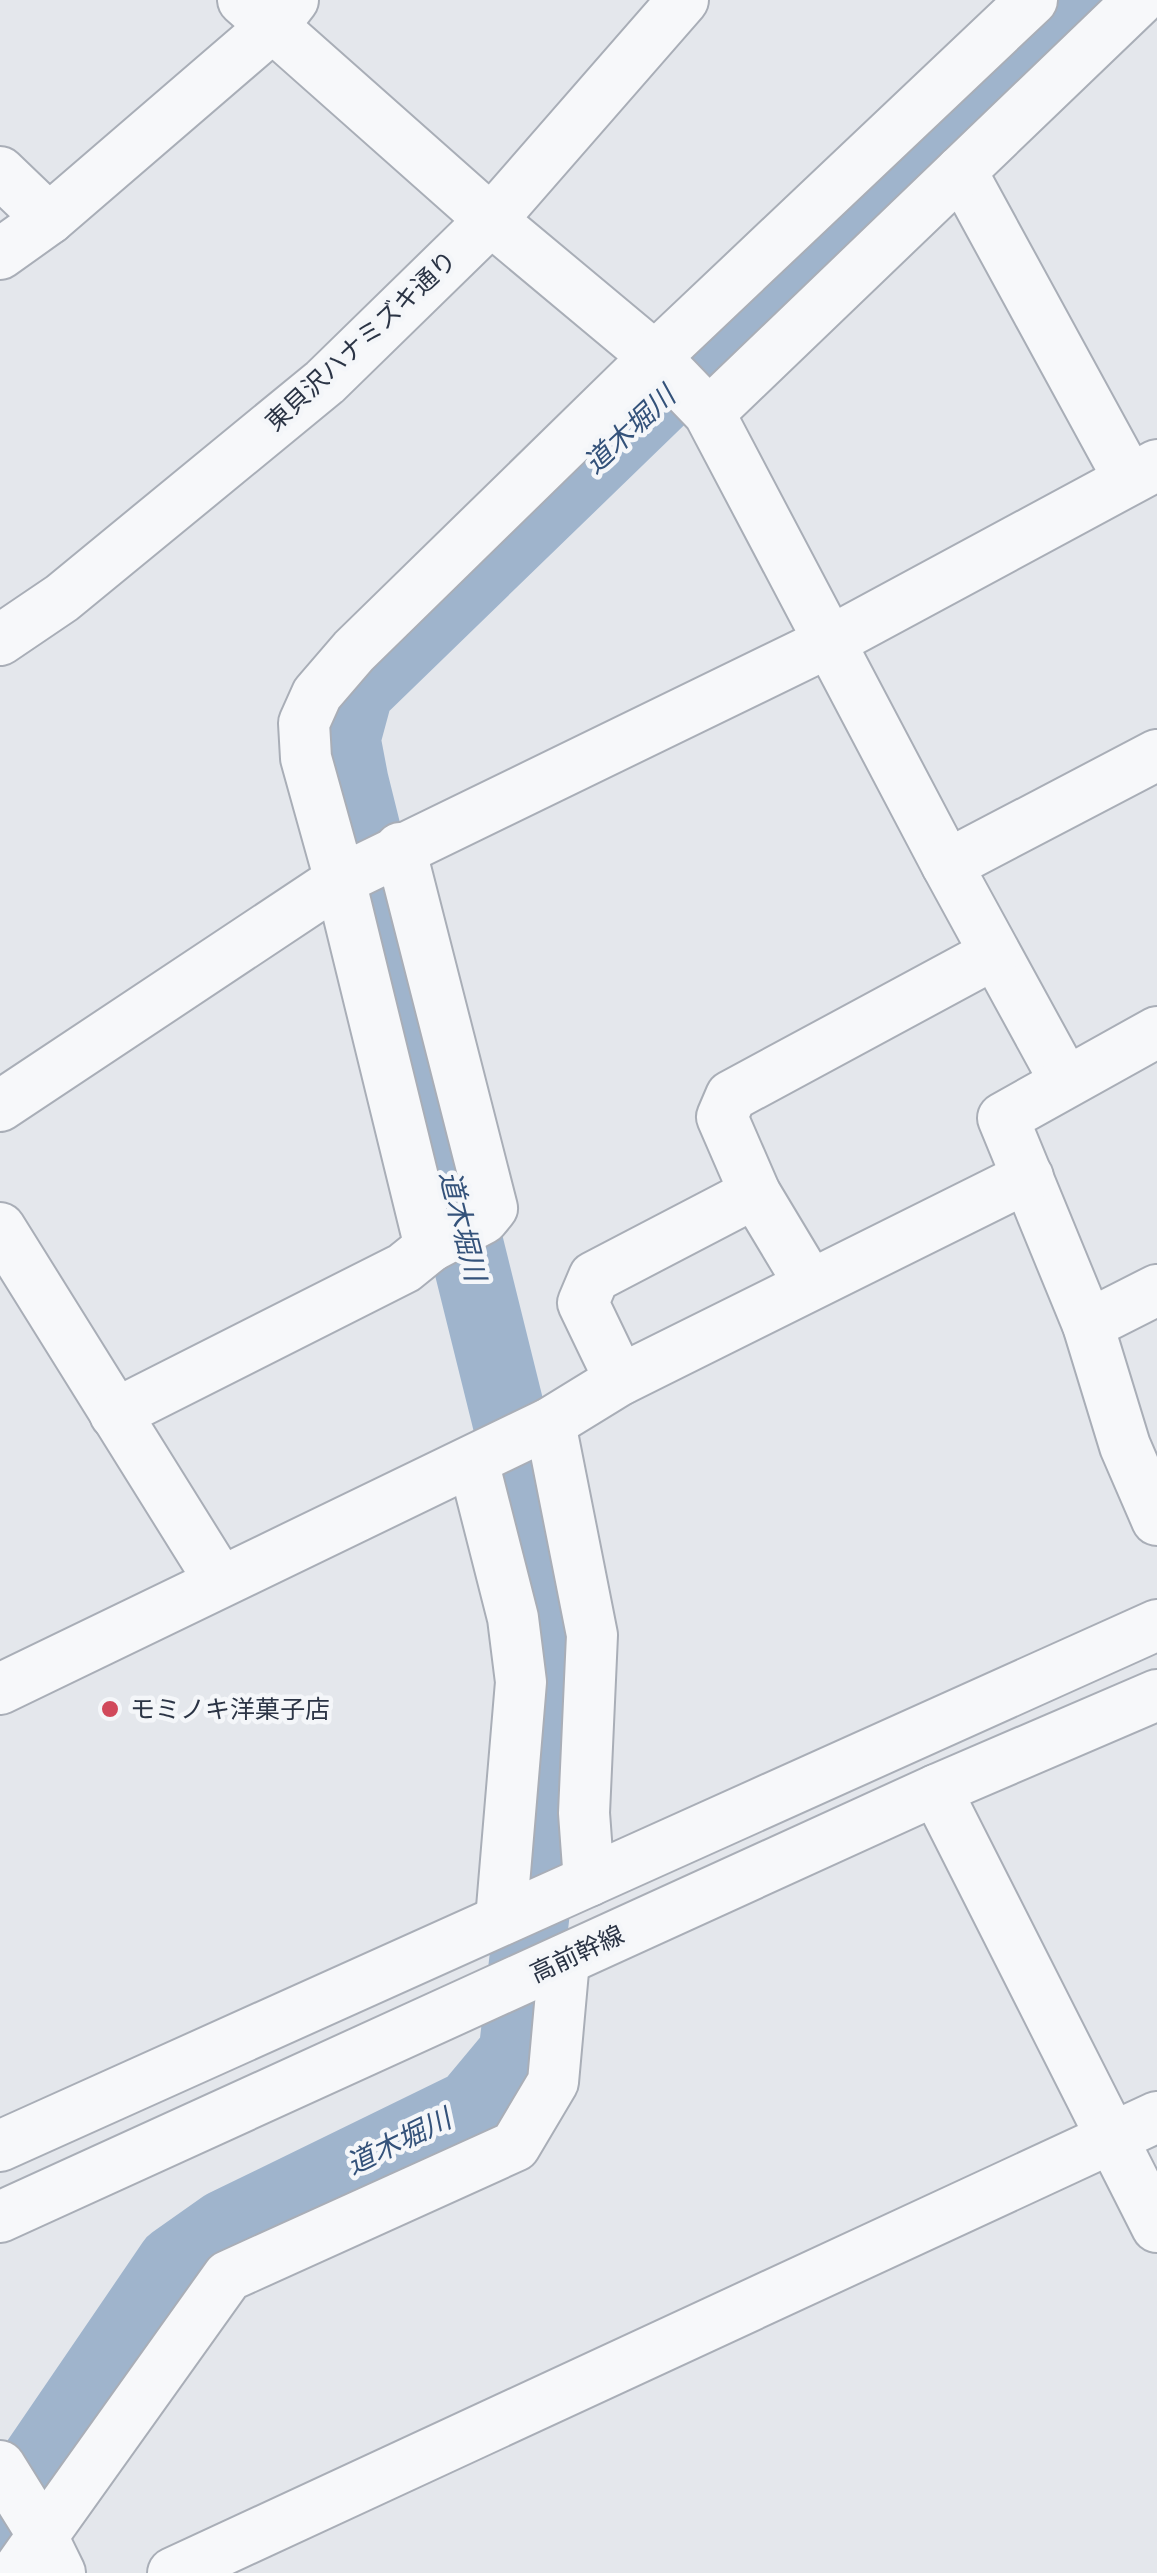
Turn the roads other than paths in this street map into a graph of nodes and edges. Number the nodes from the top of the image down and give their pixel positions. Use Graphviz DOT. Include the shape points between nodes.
graph roads {
  1 [pos="683,0"];
  2 [pos="1032,0"];
  3 [pos="1139,0"];
  4 [pos="269,9"];
  5 [pos="961,171"];
  6 [pos="0,172"];
  7 [pos="49,218"];
  8 [pos="491,220"];
  9 [pos="0,254"];
  10 [pos="683,386"];
  11 [pos="1143,472"];
  12 [pos="0,640"];
  13 [pos="829,642"];
  14 [pos="1157,755"];
  15 [pos="400,848"];
  16 [pos="946,865"];
  17 [pos="340,880"];
  18 [pos="994,954"];
  19 [pos="1157,1032"];
  20 [pos="1065,1081"];
  21 [pos="0,1106"];
  22 [pos="1028,1177"];
  23 [pos="754,1193"];
  24 [pos="0,1228"];
  25 [pos="452,1235"];
  26 [pos="810,1283"];
  27 [pos="1157,1290"];
  28 [pos="1088,1325"];
  29 [pos="620,1380"];
  30 [pos="115,1414"];
  31 [pos="550,1423"];
  32 [pos="473,1461"];
  33 [pos="1157,1520"];
  34 [pos="220,1581"];
  35 [pos="1157,1625"];
  36 [pos="0,1689"];
  37 [pos="1157,1695"];
  38 [pos="936,1790"];
  39 [pos="588,1882"];
  40 [pos="501,1920"];
  41 [pos="564,1960"];
  42 [pos="1157,2117"];
  43 [pos="1111,2139"];
  44 [pos="0,2146"];
  45 [pos="0,2217"];
  46 [pos="1157,2228"];
  47 [pos="1,2467"];
  48 [pos="39,2552"];
  49 [pos="173,2573"];
  1 -- 8 [label="street, 東貝沢ハナミズキ通り"];
  2 -- 10 [label="street"];
  3 -- 5 [label="street"];
  4 -- 7 [label="street"];
  4 -- 8 [label="street"];
  5 -- 10 [label="street"];
  5 -- 11 [label="street"];
  6 -- 7 [label="street"];
  7 -- 9 [label="street"];
  8 -- 10 [label="street"];
  8 -- 12 [label="street, 東貝沢ハナミズキ通り" via="326,382 62,598"];
  10 -- 13 [label="street"];
  10 -- 17 [label="street" via="354,651 317,694 304,723 306,758"];
  11 -- 13 [label="street"];
  13 -- 15 [label="street"];
  13 -- 16 [label="street"];
  14 -- 16 [label="street"];
  15 -- 17 [label="street"];
  15 -- 25 [label="street" via="492,1208"];
  16 -- 18 [label="street"];
  17 -- 21 [label="street"];
  17 -- 25 [label="street"];
  18 -- 20 [label="street"];
  18 -- 23 [label="street" via="730,1096 722,1117"];
  19 -- 20 [label="street"];
  20 -- 22 [label="street" via="1003,1118"];
  22 -- 26 [label="street"];
  22 -- 28 [label="street"];
  23 -- 26 [label="street"];
  23 -- 29 [label="street" via="594,1277 583,1303"];
  24 -- 30 [label="street"];
  25 -- 30 [label="street" via="404,1268"];
  26 -- 29 [label="street"];
  27 -- 28 [label="street"];
  28 -- 33 [label="street" via="1125,1446"];
  29 -- 31 [label="street"];
  30 -- 34 [label="street"];
  31 -- 32 [label="street"];
  31 -- 39 [label="street" via="592,1635 584,1813"];
  32 -- 34 [label="street"];
  32 -- 40 [label="street" via="514,1618 520,1682"];
  34 -- 36 [label="street"];
  35 -- 39 [label="street"];
  37 -- 38 [label="street, 高前幹線"];
  38 -- 41 [label="street, 高前幹線"];
  38 -- 43 [label="street"];
  39 -- 40 [label="street"];
  40 -- 44 [label="street"];
  41 -- 45 [label="street, 高前幹線"];
  41 -- 48 [label="street" via="554,2082 515,2146 228,2276"];
  42 -- 43 [label="street"];
  43 -- 46 [label="street"];
  43 -- 49 [label="street"];
  47 -- 48 [label="street"];
}
